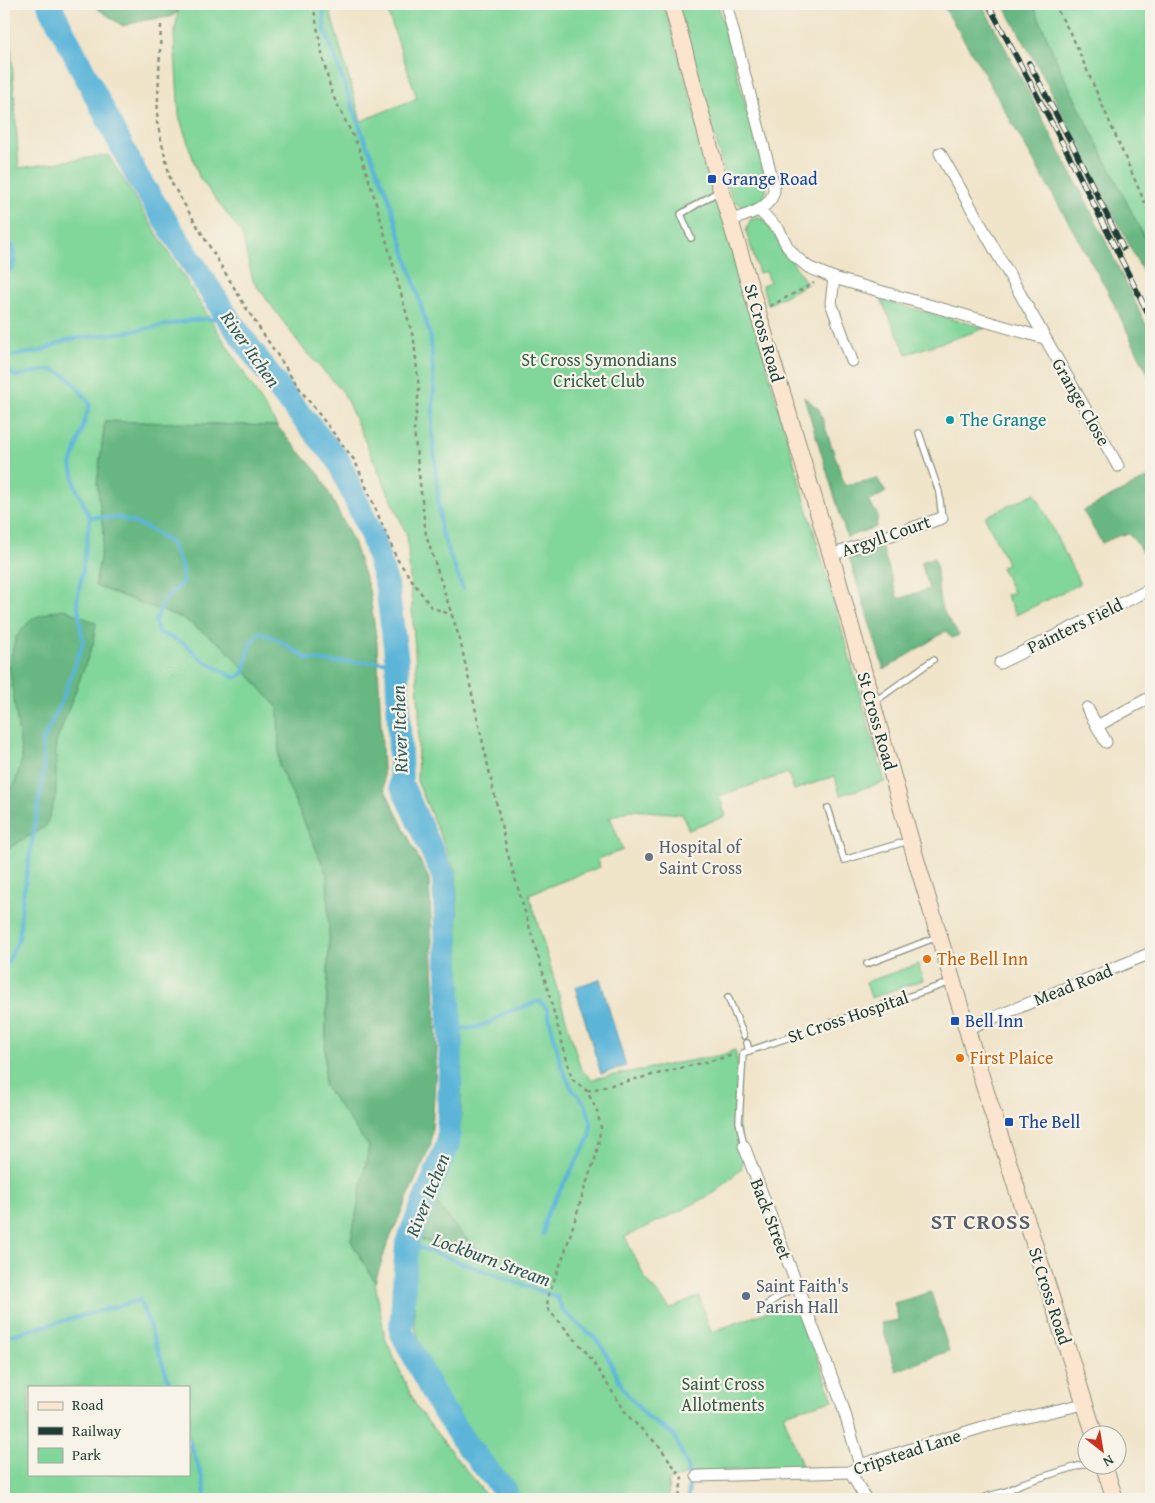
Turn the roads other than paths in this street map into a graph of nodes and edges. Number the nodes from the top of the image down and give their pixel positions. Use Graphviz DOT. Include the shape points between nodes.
graph roads {
  1 [pos="672,4"];
  2 [pos="726,4"];
  3 [pos="940,153"];
  4 [pos="721,190"];
  5 [pos="759,210"];
  6 [pos="731,220"];
  7 [pos="691,238"];
  8 [pos="834,278"];
  9 [pos="1044,338"];
  10 [pos="852,361"];
  11 [pos="919,433"];
  12 [pos="1118,466"];
  13 [pos="942,518"];
  14 [pos="830,555"];
  15 [pos="1151,589"];
  16 [pos="933,660"];
  17 [pos="1000,663"];
  18 [pos="1151,698"];
  19 [pos="872,702"];
  20 [pos="1087,708"];
  21 [pos="1097,726"];
  22 [pos="1106,742"];
  23 [pos="828,808"];
  24 [pos="910,840"];
  25 [pos="939,937"];
  26 [pos="1151,953"];
  27 [pos="867,964"];
  28 [pos="953,982"];
  29 [pos="728,997"];
  30 [pos="966,1029"];
  31 [pos="744,1036"];
  32 [pos="747,1044"];
  33 [pos="746,1052"];
  34 [pos="744,1146"];
  35 [pos="797,1287"];
  36 [pos="765,1306"];
  37 [pos="1084,1404"];
  38 [pos="1091,1426"];
  39 [pos="1078,1466"];
  40 [pos="855,1468"];
  41 [pos="697,1476"];
  42 [pos="1107,1476"];
  43 [pos="866,1499"];
  44 [pos="978,1499"];
  45 [pos="1115,1499"];
  1 -- 4 [label="main road, St Cross Road"];
  2 -- 5 [label="street" via="772,178 774,191"];
  3 -- 9 [label="street"];
  4 -- 6 [label="main road, St Cross Road"];
  4 -- 7 [label="lane" via="681,214"];
  5 -- 6 [label="street"];
  5 -- 8 [label="street" via="779,230 795,256 808,267"];
  6 -- 14 [label="main road, St Cross Road"];
  8 -- 9 [label="street"];
  8 -- 10 [label="street" via="831,302"];
  9 -- 12 [label="street, Grange Close"];
  11 -- 13 [label="lane" via="940,492"];
  13 -- 14 [label="street, Argyll Court"];
  14 -- 19 [label="main road, St Cross Road"];
  15 -- 17 [label="street, Painters Field"];
  16 -- 19 [label="lane"];
  18 -- 21 [label="street"];
  19 -- 24 [label="main road, St Cross Road"];
  20 -- 21 [label="street"];
  21 -- 22 [label="street"];
  23 -- 24 [label="lane" via="844,860"];
  24 -- 25 [label="main road, St Cross Road"];
  25 -- 27 [label="lane"];
  25 -- 28 [label="main road, St Cross Road"];
  26 -- 30 [label="street, Mead Road"];
  28 -- 30 [label="main road, St Cross Road"];
  28 -- 33 [label="lane, St Cross Hospital"];
  29 -- 31 [label="lane"];
  30 -- 37 [label="main road, St Cross Road"];
  32 -- 33 [label="lane, Back Street"];
  33 -- 34 [label="lane, Back Street" via="739,1122"];
  34 -- 35 [label="street, Back Street"];
  35 -- 36 [label="lane"];
  35 -- 40 [label="street, Back Street" via="842,1404"];
  37 -- 38 [label="main road, St Cross Road"];
  37 -- 40 [label="street, Cripstead Lane" via="983,1427"];
  39 -- 44 [label="lane"];
  40 -- 41 [label="street, Cripstead Lane"];
  40 -- 43 [label="street, Back Street"];
  42 -- 45 [label="main road"];
}
